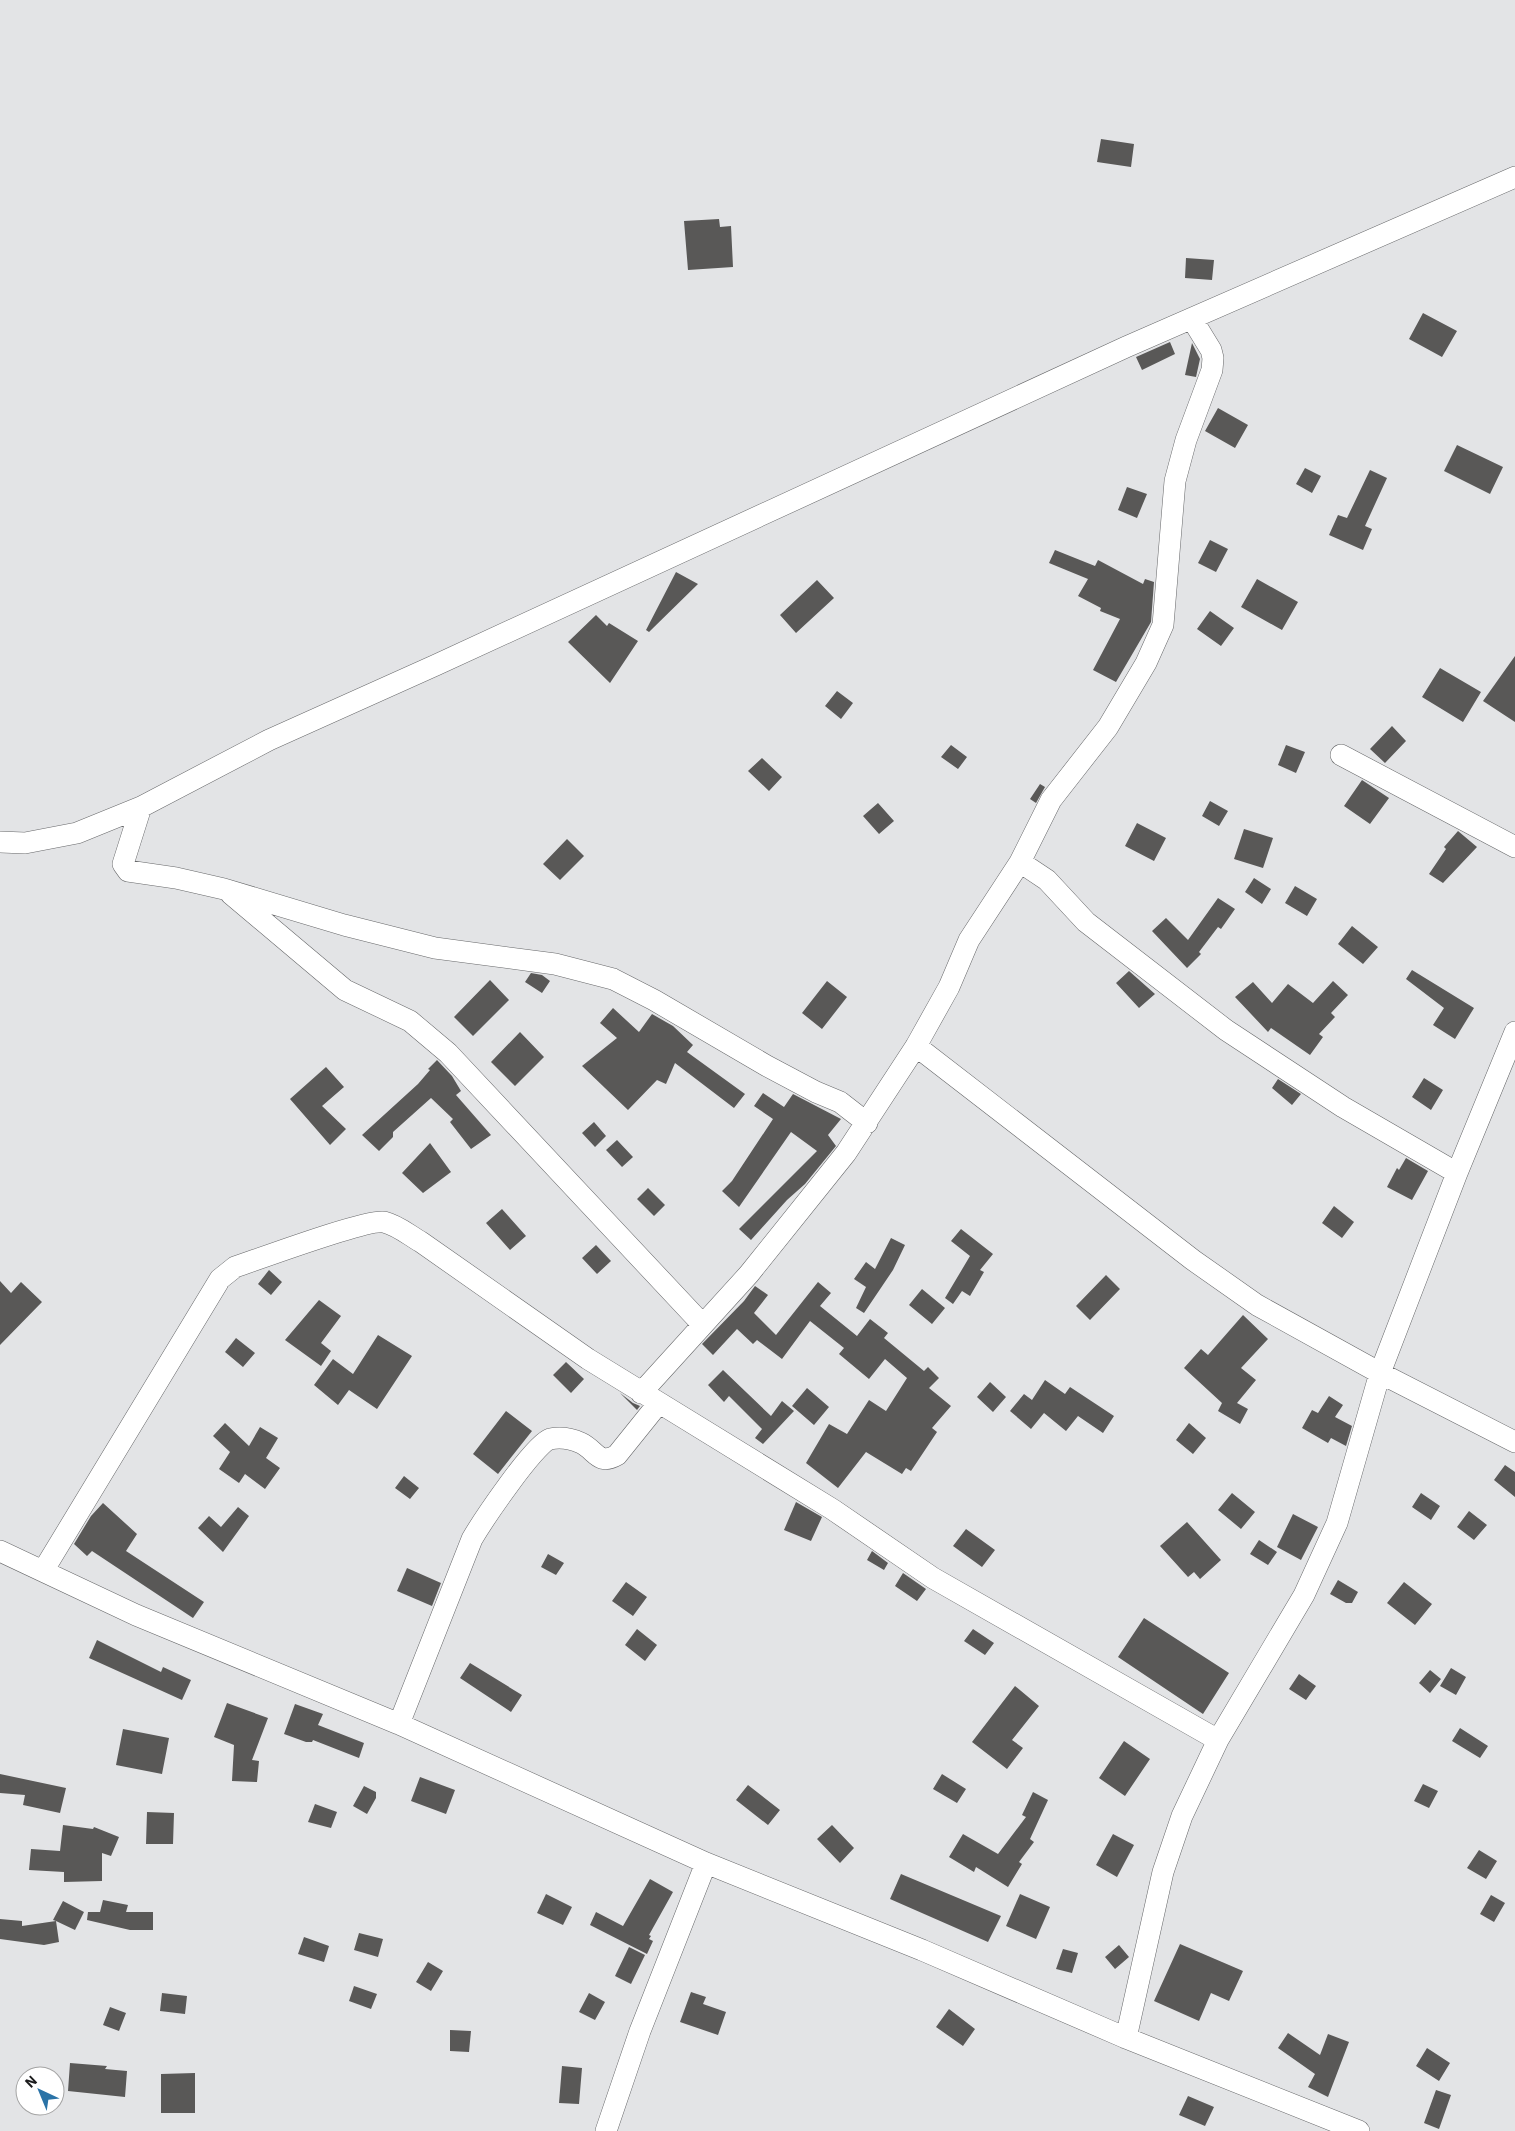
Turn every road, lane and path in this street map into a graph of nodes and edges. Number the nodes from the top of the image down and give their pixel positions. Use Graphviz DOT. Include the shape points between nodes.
graph roads {
  1 [pos="1515,177"];
  2 [pos="1192,319"];
  3 [pos="1341,755"];
  4 [pos="141,807"];
  5 [pos="0,842"];
  6 [pos="1515,847"];
  7 [pos="1020,862"];
  8 [pos="224,889"];
  9 [pos="1515,1032"];
  10 [pos="916,1046"];
  11 [pos="867,1123"];
  12 [pos="1457,1173"];
  13 [pos="702,1324"];
  14 [pos="1380,1373"];
  15 [pos="649,1398"];
  16 [pos="1515,1442"];
  17 [pos="0,1551"];
  18 [pos="43,1571"];
  19 [pos="398,1724"];
  20 [pos="1218,1740"];
  21 [pos="706,1863"];
  22 [pos="1126,2038"];
  23 [pos="606,2131"];
  24 [pos="1359,2131"];
  1 -- 2 [label="street"];
  2 -- 4 [label="street" via="269,740"];
  2 -- 7 [label="street" via="1211,350 1212,370 1186,440 1175,481 1163,625 1146,663 1108,727 1051,800"];
  3 -- 6 [label="street"];
  4 -- 5 [label="street" via="77,833 25,843"];
  4 -- 8 [label="street" via="123,864 125,869"];
  7 -- 10 [label="street" via="969,940 949,987"];
  7 -- 12 [label="street" via="1047,880 1086,922 1226,1030 1343,1107"];
  8 -- 11 [label="street" via="435,948 555,964 613,979 767,1066 840,1102"];
  8 -- 13 [label="street" via="346,990 410,1021 448,1053"];
  9 -- 12 [label="street"];
  10 -- 11 [label="street"];
  10 -- 14 [label="street" via="1213,1275 1257,1305"];
  11 -- 13 [label="street" via="749,1274"];
  12 -- 14 [label="street"];
  13 -- 15 [label="street"];
  14 -- 16 [label="street"];
  14 -- 20 [label="street" via="1337,1523 1304,1595"];
  15 -- 18 [label="street" via="395,1226 381,1222 358,1226 235,1267 220,1279"];
  15 -- 19 [label="street" via="617,1455 608,1460 582,1443 567,1438 550,1439 534,1453 472,1539"];
  15 -- 20 [label="street" via="832,1509 933,1578"];
  17 -- 18 [label="street"];
  18 -- 19 [label="street" via="136,1615"];
  19 -- 21 [label="street"];
  20 -- 22 [label="street" via="1182,1816 1163,1872"];
  21 -- 22 [label="street" via="922,1950"];
  21 -- 23 [label="street" via="640,2031"];
  22 -- 24 [label="street"];
}
